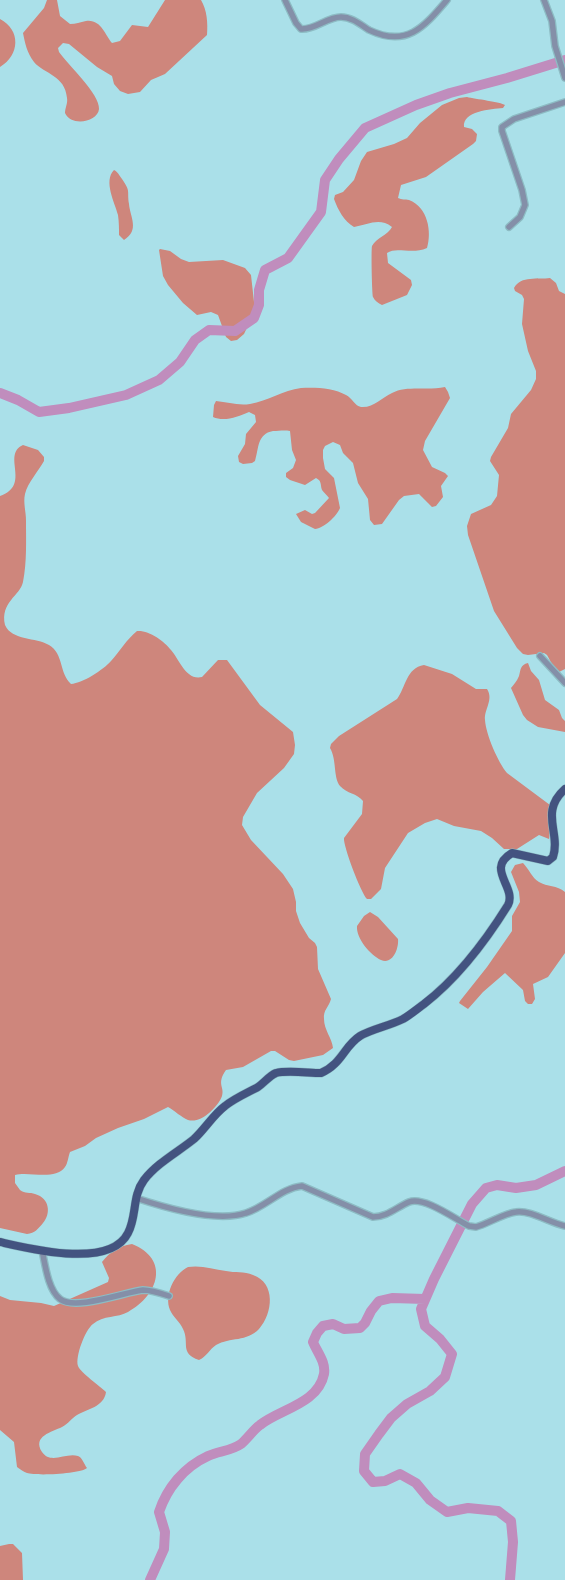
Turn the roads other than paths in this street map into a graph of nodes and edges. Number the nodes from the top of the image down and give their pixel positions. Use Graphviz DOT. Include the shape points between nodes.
graph roads {
  1 [pos="286,0"];
  2 [pos="447,0"];
  3 [pos="544,0"];
  4 [pos="565,77"];
  5 [pos="565,102"];
  6 [pos="509,227"];
  7 [pos="540,656"];
  8 [pos="565,683"];
  9 [pos="565,789"];
  10 [pos="136,1198"];
  11 [pos="565,1226"];
  12 [pos="0,1242"];
  13 [pos="42,1250"];
  14 [pos="169,1296"];
  1 -- 2 [label="street" via="301,29 340,17 394,38 413,34"];
  3 -- 4 [label="street"];
  5 -- 6 [label="street" via="514,119 502,127 525,205 520,217"];
  7 -- 8 [label="street"];
  9 -- 10 [label="main road" via="552,809 554,857 548,861 512,853 505,859 501,873 510,893 510,902 464,968 448,984 404,1019 360,1036 327,1070 321,1073 276,1073 224,1106 201,1132 146,1177"];
  10 -- 11 [label="street" via="173,1210 220,1216 247,1213 302,1186 373,1217 382,1216 409,1202 420,1201 469,1226 476,1227 518,1212"];
  10 -- 13 [label="main road" via="129,1232 112,1248 90,1254"];
  12 -- 13 [label="main road"];
  13 -- 14 [label="street" via="49,1280 64,1302 80,1303 145,1290"];
}
